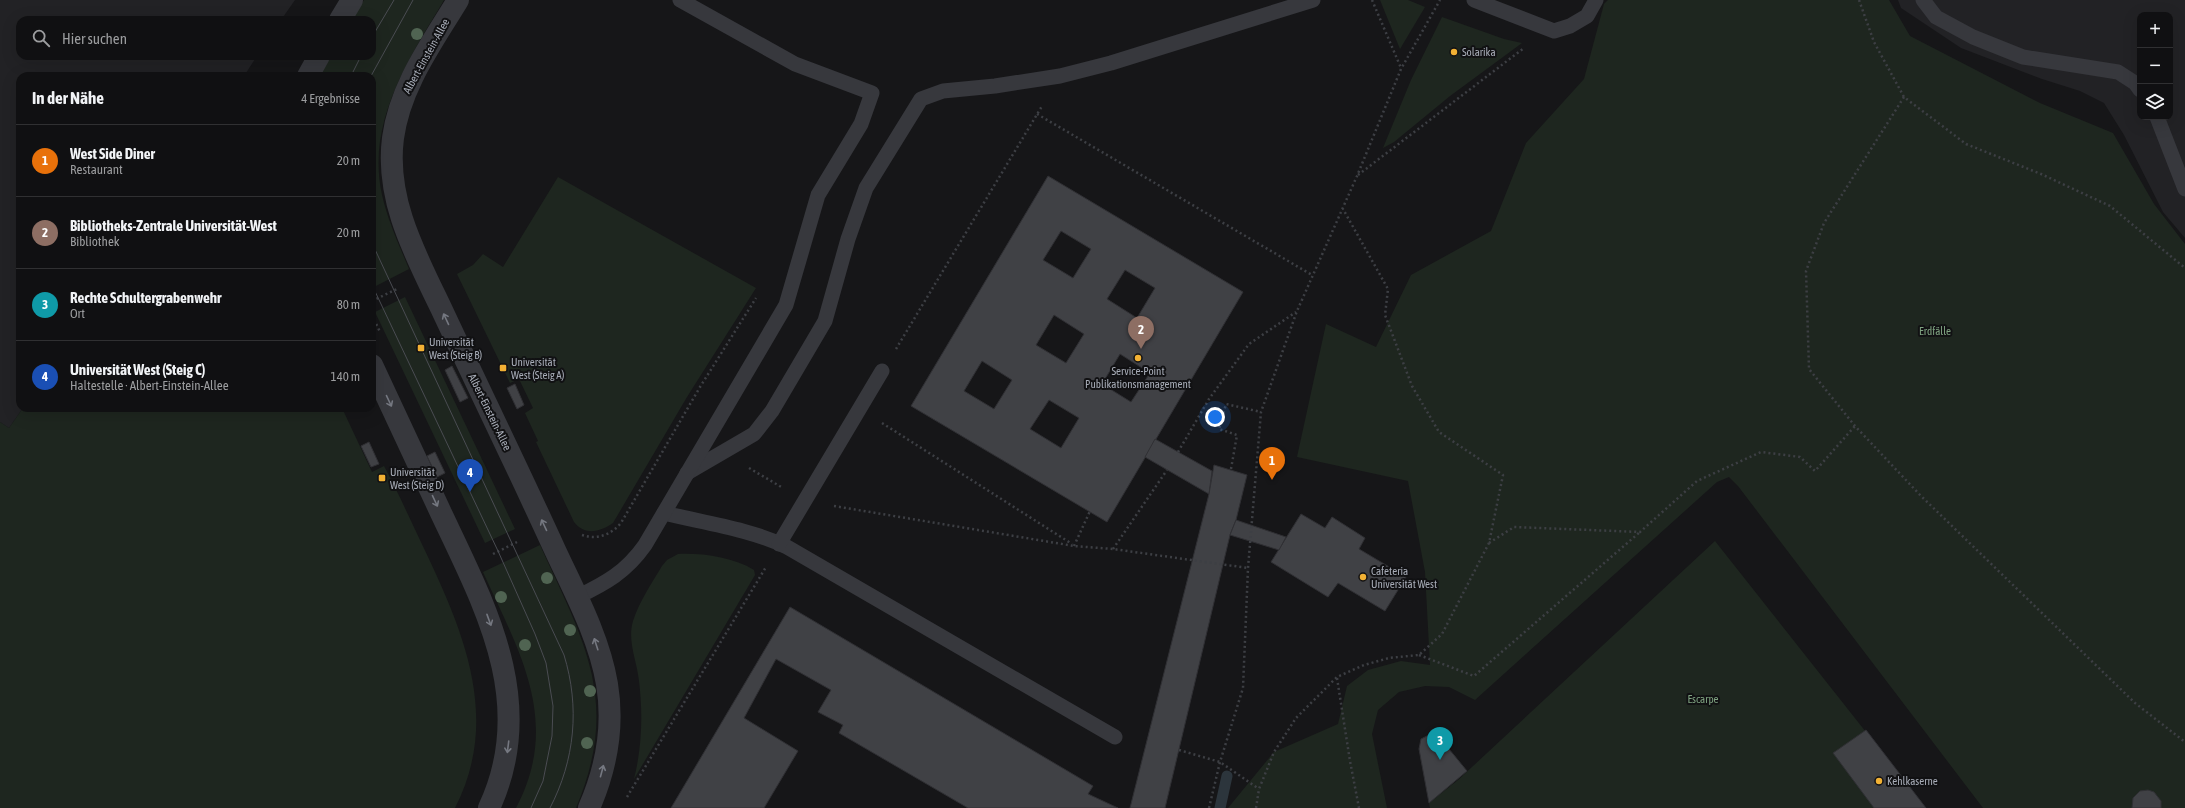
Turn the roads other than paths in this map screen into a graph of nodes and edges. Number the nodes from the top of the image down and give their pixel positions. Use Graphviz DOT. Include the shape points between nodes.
graph roads {
  1 [pos="352,0"];
  2 [pos="458,0"];
  3 [pos="680,0"];
  4 [pos="1313,0"];
  5 [pos="1474,0"];
  6 [pos="1596,0"];
  7 [pos="1923,0"];
  8 [pos="342,16"];
  9 [pos="317,60"];
  10 [pos="310,72"];
  11 [pos="2137,86"];
  12 [pos="2158,120"];
  13 [pos="2185,189"];
  14 [pos="882,371"];
  15 [pos="376,374"];
  16 [pos="687,474"];
  17 [pos="664,513"];
  18 [pos="779,544"];
  19 [pos="577,597"];
  20 [pos="1115,738"];
  21 [pos="488,808"];
  22 [pos="589,808"];
  1 -- 8 [label="street"];
  19 -- 2 [label="street, Albert-Einstein-Allee, one-way" via="411,244 394,187 393,138 402,102 416,70"];
  3 -- 16 [label="lane" via="795,64 872,93 861,124 818,195 786,305"];
  4 -- 16 [label="lane" via="1111,63 1060,76 944,91 921,99 866,188 848,239 825,321 764,424 754,434"];
  5 -- 6 [label="lane" via="1554,31 1570,26 1587,16"];
  7 -- 11 [label="lane" via="1936,17 1973,37 2023,57 2118,72"];
  9 -- 10 [label="street"];
  12 -- 13 [label="lane"];
  14 -- 18 [label="lane"];
  15 -- 21 [label="street, one-way" via="466,566 495,638 507,693 510,722 502,774"];
  16 -- 17 [label="lane"];
  17 -- 18 [label="lane" via="748,533"];
  17 -- 19 [label="lane" via="629,566 609,581"];
  18 -- 20 [label="lane"];
  22 -- 19 [label="street, Albert-Einstein-Allee, one-way" via="605,759 609,706 600,654"];
}
